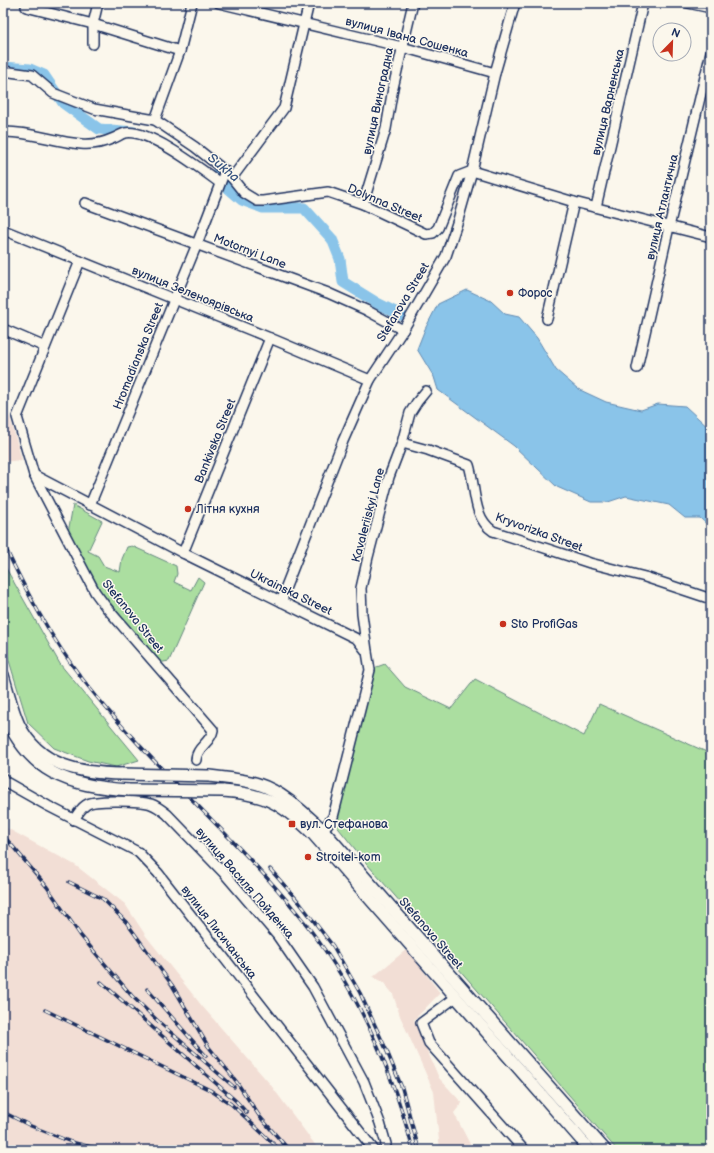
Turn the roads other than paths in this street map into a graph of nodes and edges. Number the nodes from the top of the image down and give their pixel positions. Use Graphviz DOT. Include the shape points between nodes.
graph roads {
  1 [pos="98,3"];
  2 [pos="192,3"];
  3 [pos="219,3"];
  4 [pos="309,3"];
  5 [pos="413,3"];
  6 [pos="515,3"];
  7 [pos="644,3"];
  8 [pos="688,3"];
  9 [pos="26,7"];
  10 [pos="711,8"];
  11 [pos="304,23"];
  12 [pos="93,24"];
  13 [pos="93,44"];
  14 [pos="402,47"];
  15 [pos="180,51"];
  16 [pos="711,52"];
  17 [pos="3,71"];
  18 [pos="495,73"];
  19 [pos="155,120"];
  20 [pos="3,132"];
  21 [pos="472,171"];
  22 [pos="224,172"];
  23 [pos="232,178"];
  24 [pos="220,183"];
  25 [pos="574,202"];
  26 [pos="85,203"];
  27 [pos="363,204"];
  28 [pos="596,207"];
  29 [pos="669,227"];
  30 [pos="6,231"];
  31 [pos="711,237"];
  32 [pos="197,244"];
  33 [pos="80,261"];
  34 [pos="174,299"];
  35 [pos="547,319"];
  36 [pos="3,329"];
  37 [pos="403,330"];
  38 [pos="270,338"];
  39 [pos="46,347"];
  40 [pos="637,368"];
  41 [pos="370,380"];
  42 [pos="426,391"];
  43 [pos="402,443"];
  44 [pos="34,475"];
  45 [pos="90,505"];
  46 [pos="183,552"];
  47 [pos="711,599"];
  48 [pos="282,602"];
  49 [pos="367,652"];
  50 [pos="3,675"];
  51 [pos="3,711"];
  52 [pos="196,760"];
  53 [pos="3,778"];
  54 [pos="74,820"];
  55 [pos="318,832"];
  56 [pos="456,997"];
  57 [pos="587,1149"];
  58 [pos="374,1150"];
  59 [pos="385,1150"];
  60 [pos="524,1150"];
  61 [pos="605,1150"];
  1 -- 12 [label="street"];
  2 -- 15 [label="street"];
  3 -- 11 [label="street, вулиця Івана Сошенка"];
  4 -- 11 [label="street"];
  5 -- 14 [label="street, вулиця Виноградна"];
  6 -- 18 [label="street, Stefanova Street"];
  7 -- 28 [label="street, вулиця Варненська"];
  8 -- 10 [label="street"];
  9 -- 12 [label="street"];
  11 -- 14 [label="street, вулиця Івана Сошенка"];
  11 -- 23 [label="street" via="284,108"];
  12 -- 13 [label="street"];
  12 -- 15 [label="street"];
  14 -- 18 [label="street, вулиця Івана Сошенка"];
  14 -- 27 [label="street, вулиця Виноградна" via="386,129"];
  15 -- 19 [label="street"];
  16 -- 29 [label="street, вулиця Атлантична"];
  17 -- 19 [label="street, Dolynna Street" via="32,75 53,93 94,108"];
  18 -- 21 [label="street, Stefanova Street"];
  19 -- 22 [label="street, Dolynna Street" via="195,147"];
  20 -- 24 [label="street" via="93,145 124,133 152,138"];
  21 -- 25 [label="street"];
  21 -- 27 [label="street, Dolynna Street" via="459,176 438,228 433,232 426,234"];
  21 -- 37 [label="street, Stefanova Street" via="446,256"];
  22 -- 23 [label="street, Dolynna Street"];
  22 -- 24 [label="street, Hromadianska Street"];
  23 -- 27 [label="street, Dolynna Street" via="244,193 257,201 328,192"];
  24 -- 32 [label="street, Hromadianska Street"];
  25 -- 28 [label="street"];
  25 -- 35 [label="street"];
  26 -- 32 [label="street, Motornyi Lane"];
  28 -- 29 [label="street"];
  29 -- 31 [label="street"];
  29 -- 40 [label="street, вулиця Атлантична"];
  30 -- 33 [label="street, вулиця Зеленоярівська"];
  32 -- 34 [label="street, Hromadianska Street"];
  32 -- 37 [label="street, Motornyi Lane" via="328,293"];
  33 -- 34 [label="street, вулиця Зеленоярівська"];
  33 -- 39 [label="street"];
  34 -- 38 [label="street, вулиця Зеленоярівська"];
  34 -- 45 [label="street, Hromadianska Street"];
  36 -- 39 [label="street"];
  37 -- 41 [label="street, Stefanova Street"];
  38 -- 41 [label="street, вулиця Зеленоярівська"];
  38 -- 46 [label="street, Bankivska Street"];
  39 -- 44 [label="street" via="18,417"];
  41 -- 48 [label="street, Stefanova Street" via="343,442"];
  42 -- 43 [label="street, Kavaleriiskyi Lane" via="410,414"];
  43 -- 47 [label="street, Kryvorizka Street" via="469,465 482,521 493,531"];
  43 -- 49 [label="street, Kavaleriiskyi Lane" via="389,477 362,588 362,614"];
  44 -- 45 [label="street, Ukrainska Street"];
  44 -- 52 [label="street, Stefanova Street" via="95,592 213,730 212,735 196,754"];
  45 -- 46 [label="street, Ukrainska Street"];
  46 -- 48 [label="street, Ukrainska Street"];
  48 -- 49 [label="street, Ukrainska Street" via="358,639"];
  49 -- 55 [label="street" via="370,670 333,817"];
  50 -- 55 [label="main road, Stefanova Street, bridge" via="19,724 28,739 51,760 66,767 98,773 209,776 257,784 286,799"];
  51 -- 55 [label="main road, Stefanova Street, bridge" via="8,725 28,754 43,768 76,783 129,790 242,792 273,801"];
  53 -- 54 [label="street, вулиця Лисичанська" via="4,781"];
  54 -- 58 [label="street, вулиця Лисичанська" via="138,852 158,873"];
  54 -- 59 [label="street, вулиця Василя Пойденка" via="86,804 151,804 167,814 224,873 277,935 313,987 364,1082 380,1123 386,1144"];
  55 -- 56 [label="main road, Stefanova Street"];
  55 -- 61 [label="main road, Stefanova Street"];
  56 -- 57 [label="main road, Stefanova Street"];
  56 -- 60 [label="street" via="421,1023 429,1043"];
}
